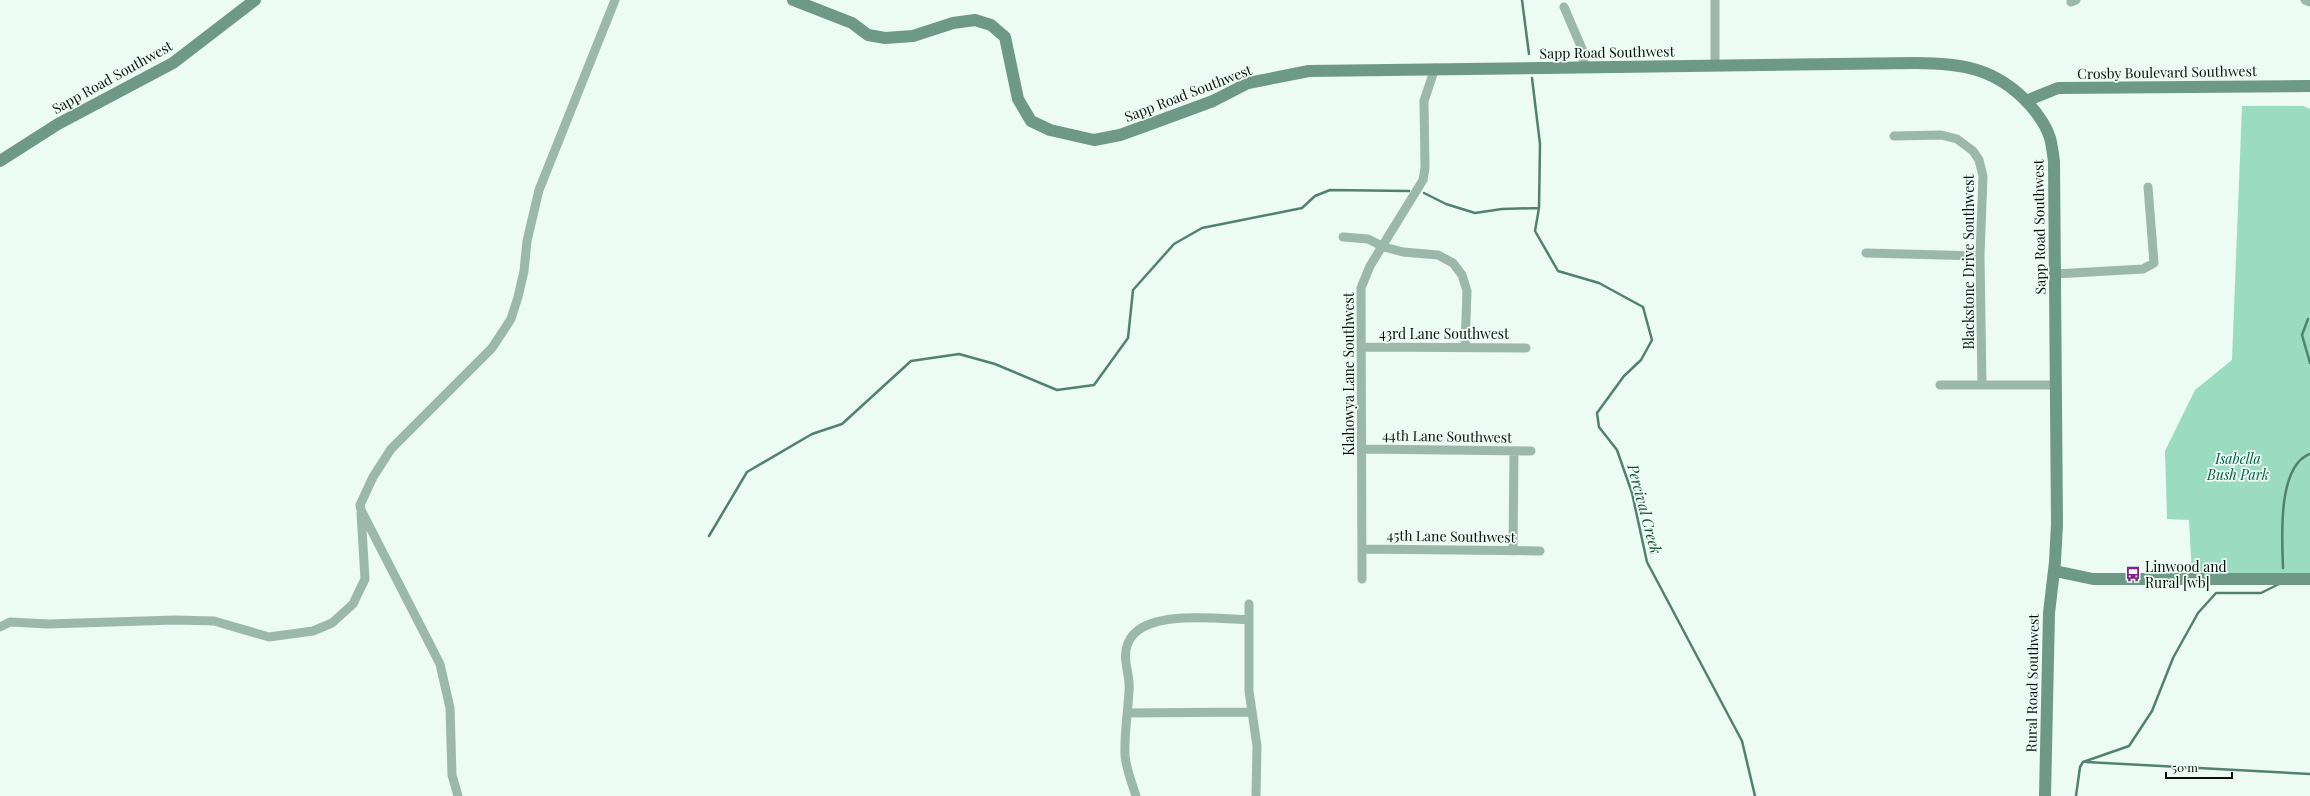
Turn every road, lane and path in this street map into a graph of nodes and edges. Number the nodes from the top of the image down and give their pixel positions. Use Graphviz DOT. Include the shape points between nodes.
graph roads {
  1 [pos="255,0"];
  2 [pos="615,0"];
  3 [pos="793,0"];
  4 [pos="1715,0"];
  5 [pos="2305,0"];
  6 [pos="2310,2"];
  7 [pos="1564,7"];
  8 [pos="1715,64"];
  9 [pos="1584,67"];
  10 [pos="1435,68"];
  11 [pos="2310,86"];
  12 [pos="2026,101"];
  13 [pos="1894,136"];
  14 [pos="0,161"];
  15 [pos="2148,187"];
  16 [pos="1343,237"];
  17 [pos="1384,247"];
  18 [pos="1866,253"];
  19 [pos="1980,256"];
  20 [pos="2055,274"];
  21 [pos="1363,347"];
  22 [pos="1465,347"];
  23 [pos="1526,348"];
  24 [pos="1940,385"];
  25 [pos="1982,386"];
  26 [pos="2054,386"];
  27 [pos="1363,449"];
  28 [pos="1514,450"];
  29 [pos="1531,450"];
  30 [pos="361,510"];
  31 [pos="1362,549"];
  32 [pos="1513,551"];
  33 [pos="1540,551"];
  34 [pos="2055,571"];
  35 [pos="1362,579"];
  36 [pos="2310,579"];
  37 [pos="1249,604"];
  38 [pos="1249,620"];
  39 [pos="0,627"];
  40 [pos="1251,712"];
  41 [pos="1128,713"];
  42 [pos="458,796"];
  43 [pos="1136,796"];
  44 [pos="1256,796"];
  45 [pos="2046,796"];
  1 -- 14 [label="street, Sapp Road Southwest" via="173,63 58,124"];
  2 -- 30 [label="street" via="539,190 527,241 524,271 511,318 492,348 391,449 372,477 360,505"];
  3 -- 10 [label="street, Sapp Road Southwest" via="852,23 868,35 885,38 913,36 953,23 975,20 991,25 1005,37 1018,99 1031,121 1050,130 1094,140 1120,135 1213,101 1248,83 1280,75 1308,71"];
  4 -- 8 [label="street"];
  5 -- 6 [label="street"];
  7 -- 9 [label="street" via="1583,51"];
  8 -- 9 [label="street, Sapp Road Southwest"];
  8 -- 12 [label="street, Sapp Road Southwest" via="1869,62 1958,65 1984,71 1999,79"];
  9 -- 10 [label="street, Sapp Road Southwest"];
  10 -- 17 [label="street, Klahowya Lane Southwest" via="1424,101 1424,173 1414,196"];
  11 -- 12 [label="street, Crosby Boulevard Southwest" via="2058,88"];
  12 -- 20 [label="street, Sapp Road Southwest" via="2050,137 2054,162"];
  13 -- 19 [label="street, Blackstone Drive Southwest" via="1948,136 1962,141 1973,151 1979,160 1983,176"];
  15 -- 20 [label="street" via="2154,263 2152,266"];
  16 -- 17 [label="street" via="1368,239"];
  17 -- 21 [label="street, Klahowya Lane Southwest" via="1370,266 1361,288"];
  17 -- 22 [label="street" via="1403,252 1438,255 1453,263 1462,275 1467,291"];
  18 -- 19 [label="street"];
  19 -- 25 [label="street, Blackstone Drive Southwest"];
  20 -- 26 [label="street, Sapp Road Southwest"];
  21 -- 22 [label="street, 43rd Lane Southwest"];
  21 -- 27 [label="street, Klahowya Lane Southwest"];
  22 -- 23 [label="street, 43rd Lane Southwest"];
  24 -- 25 [label="street"];
  25 -- 26 [label="street"];
  26 -- 34 [label="street, Sapp Road Southwest" via="2057,524"];
  27 -- 28 [label="street, 44th Lane Southwest"];
  27 -- 31 [label="street, Klahowya Lane Southwest"];
  28 -- 29 [label="street, 44th Lane Southwest"];
  28 -- 32 [label="street"];
  30 -- 39 [label="street" via="366,579 353,604 332,623 313,631 269,637 214,622 176,620 10,622"];
  30 -- 42 [label="street" via="440,664 450,708 452,775"];
  31 -- 32 [label="street, 45th Lane Southwest"];
  31 -- 35 [label="street, Klahowya Lane Southwest"];
  32 -- 33 [label="street, 45th Lane Southwest"];
  34 -- 36 [label="street" via="2093,579"];
  34 -- 45 [label="street, Rural Road Southwest" via="2049,614"];
  37 -- 38 [label="street"];
  38 -- 40 [label="street"];
  38 -- 41 [label="street" via="1163,618 1136,630 1128,642 1125,657 1130,684"];
  40 -- 41 [label="street"];
  40 -- 44 [label="street" via="1257,746"];
  41 -- 43 [label="street" via="1126,755"];
}
